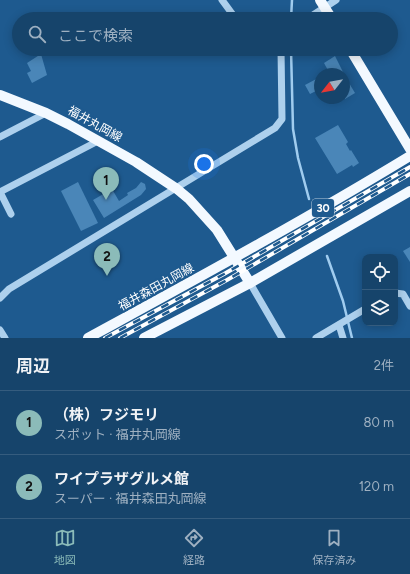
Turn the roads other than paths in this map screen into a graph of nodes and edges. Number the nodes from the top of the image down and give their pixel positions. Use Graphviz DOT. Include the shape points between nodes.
graph roads {
  1 [pos="222,0"];
  2 [pos="336,0"];
  3 [pos="322,4"];
  4 [pos="231,12"];
  5 [pos="314,12"];
  6 [pos="281,56"];
  7 [pos="354,56"];
  8 [pos="0,95"];
  9 [pos="46,113"];
  10 [pos="0,137"];
  11 [pos="98,141"];
  12 [pos="410,149"];
  13 [pos="410,156"];
  14 [pos="176,189"];
  15 [pos="410,191"];
  16 [pos="0,192"];
  17 [pos="11,214"];
  18 [pos="235,258"];
  19 [pos="250,283"];
  20 [pos="398,294"];
  21 [pos="0,298"];
  22 [pos="410,306"];
  23 [pos="362,311"];
  24 [pos="339,325"];
  25 [pos="0,330"];
  26 [pos="5,338"];
  27 [pos="88,338"];
  28 [pos="144,338"];
  29 [pos="282,338"];
  30 [pos="316,338"];
  31 [pos="343,338"];
  1 -- 4 [label="street"];
  2 -- 3 [label="street"];
  3 -- 5 [label="street"];
  6 -- 14 [label="street" via="282,119 275,128"];
  7 -- 12 [label="main road"];
  8 -- 9 [label="main road, 福井丸岡線"];
  9 -- 10 [label="street"];
  9 -- 11 [label="main road, 福井丸岡線"];
  11 -- 14 [label="main road, 福井丸岡線" via="136,162"];
  11 -- 16 [label="street"];
  13 -- 18 [label="main road, 30"];
  14 -- 18 [label="main road, 福井丸岡線" via="211,222"];
  14 -- 21 [label="street" via="9,289"];
  15 -- 19 [label="main road, 30"];
  16 -- 17 [label="street"];
  18 -- 19 [label="main road, 福井丸岡線"];
  18 -- 27 [label="main road, 福井森田丸岡線"];
  19 -- 28 [label="main road"];
  19 -- 29 [label="street"];
  20 -- 22 [label="street" via="403,294"];
  23 -- 24 [label="street"];
  24 -- 30 [label="street"];
  24 -- 31 [label="street"];
  25 -- 26 [label="street"];
}
